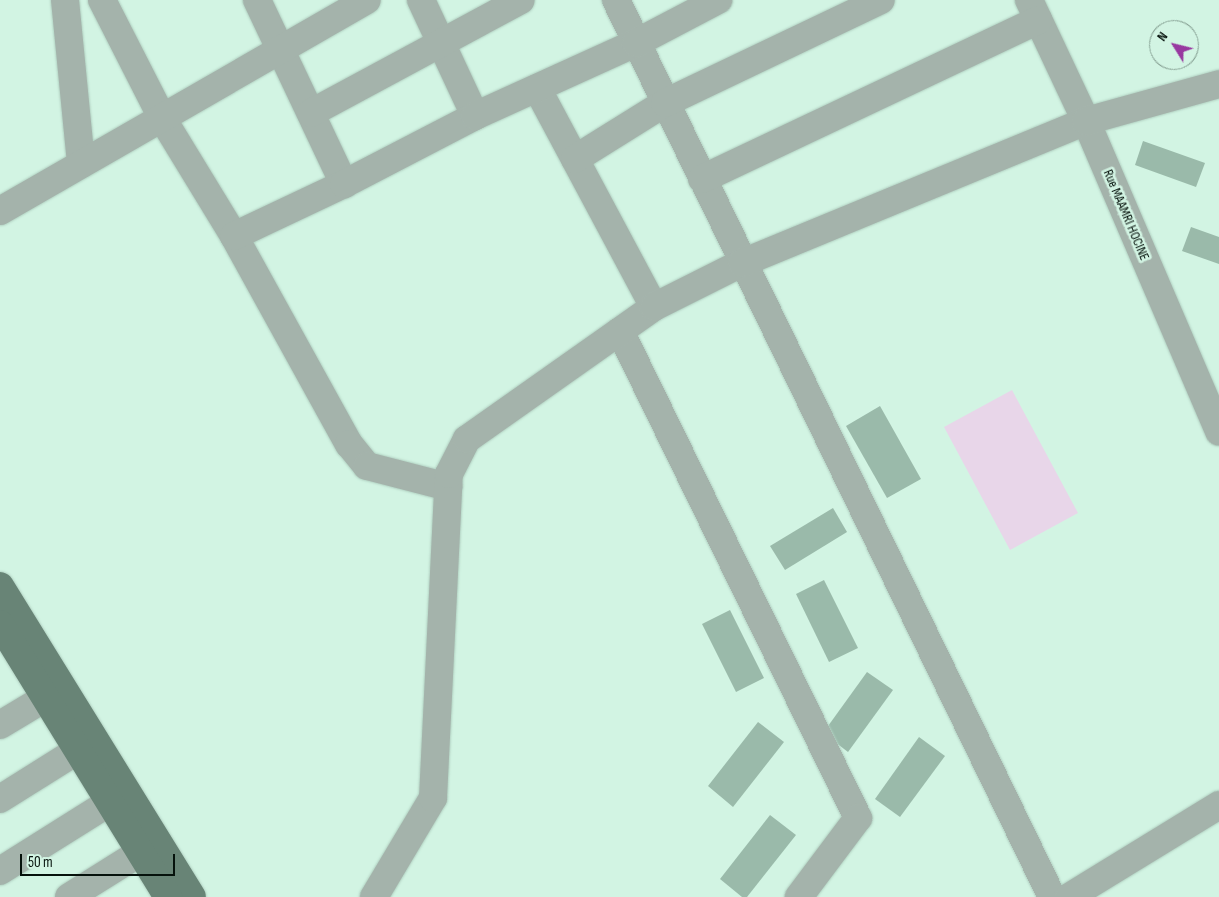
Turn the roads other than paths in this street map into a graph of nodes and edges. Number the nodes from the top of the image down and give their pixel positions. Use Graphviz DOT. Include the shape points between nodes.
graph roads {
  1 [pos="65,0"];
  2 [pos="102,0"];
  3 [pos="257,0"];
  4 [pos="367,0"];
  5 [pos="421,0"];
  6 [pos="522,0"];
  7 [pos="616,0"];
  8 [pos="718,0"];
  9 [pos="881,0"];
  10 [pos="1033,10"];
  11 [pos="441,43"];
  12 [pos="636,43"];
  13 [pos="282,49"];
  14 [pos="1219,84"];
  15 [pos="538,88"];
  16 [pos="665,103"];
  17 [pos="311,112"];
  18 [pos="475,116"];
  19 [pos="162,118"];
  20 [pos="1086,121"];
  21 [pos="575,159"];
  22 [pos="81,164"];
  23 [pos="702,179"];
  24 [pos="344,184"];
  25 [pos="0,211"];
  26 [pos="234,236"];
  27 [pos="742,263"];
  28 [pos="654,307"];
  29 [pos="620,331"];
  30 [pos="1219,432"];
  31 [pos="448,487"];
  32 [pos="0,586"];
  33 [pos="4,638"];
  34 [pos="45,698"];
  35 [pos="0,725"];
  36 [pos="78,750"];
  37 [pos="0,799"];
  38 [pos="110,802"];
  39 [pos="1219,805"];
  40 [pos="141,852"];
  41 [pos="0,871"];
  42 [pos="69,897"];
  43 [pos="168,897"];
  44 [pos="192,897"];
  45 [pos="374,897"];
  46 [pos="799,897"];
  47 [pos="1052,897"];
  48 [pos="1069,897"];
  1 -- 22 [label="street"];
  2 -- 19 [label="street"];
  3 -- 13 [label="street"];
  4 -- 13 [label="street"];
  5 -- 11 [label="street"];
  6 -- 11 [label="street"];
  7 -- 12 [label="street"];
  8 -- 12 [label="street"];
  9 -- 16 [label="street"];
  10 -- 20 [label="street, Rue MAAMRI HOCINE"];
  10 -- 23 [label="street"];
  11 -- 17 [label="street"];
  11 -- 18 [label="street"];
  12 -- 15 [label="street"];
  12 -- 16 [label="street"];
  13 -- 17 [label="street"];
  13 -- 19 [label="street"];
  14 -- 20 [label="street"];
  15 -- 18 [label="street"];
  15 -- 21 [label="street"];
  16 -- 21 [label="street"];
  16 -- 23 [label="street"];
  17 -- 24 [label="street"];
  18 -- 24 [label="street"];
  19 -- 22 [label="street"];
  19 -- 26 [label="street"];
  20 -- 27 [label="street"];
  20 -- 30 [label="street, Rue MAAMRI HOCINE"];
  21 -- 28 [label="street"];
  22 -- 25 [label="street"];
  23 -- 27 [label="street"];
  24 -- 26 [label="street"];
  26 -- 31 [label="street" via="348,444 368,466"];
  27 -- 28 [label="street"];
  27 -- 47 [label="street"];
  28 -- 29 [label="street"];
  29 -- 31 [label="street" via="467,439 449,474"];
  29 -- 46 [label="street" via="858,818"];
  31 -- 45 [label="street" via="433,798"];
  32 -- 44 [label="main road"];
  33 -- 34 [label="main road"];
  34 -- 35 [label="street"];
  34 -- 36 [label="main road"];
  36 -- 37 [label="street"];
  36 -- 38 [label="main road"];
  38 -- 40 [label="main road"];
  38 -- 41 [label="street"];
  39 -- 48 [label="street"];
  40 -- 42 [label="street"];
  40 -- 43 [label="main road"];
}
